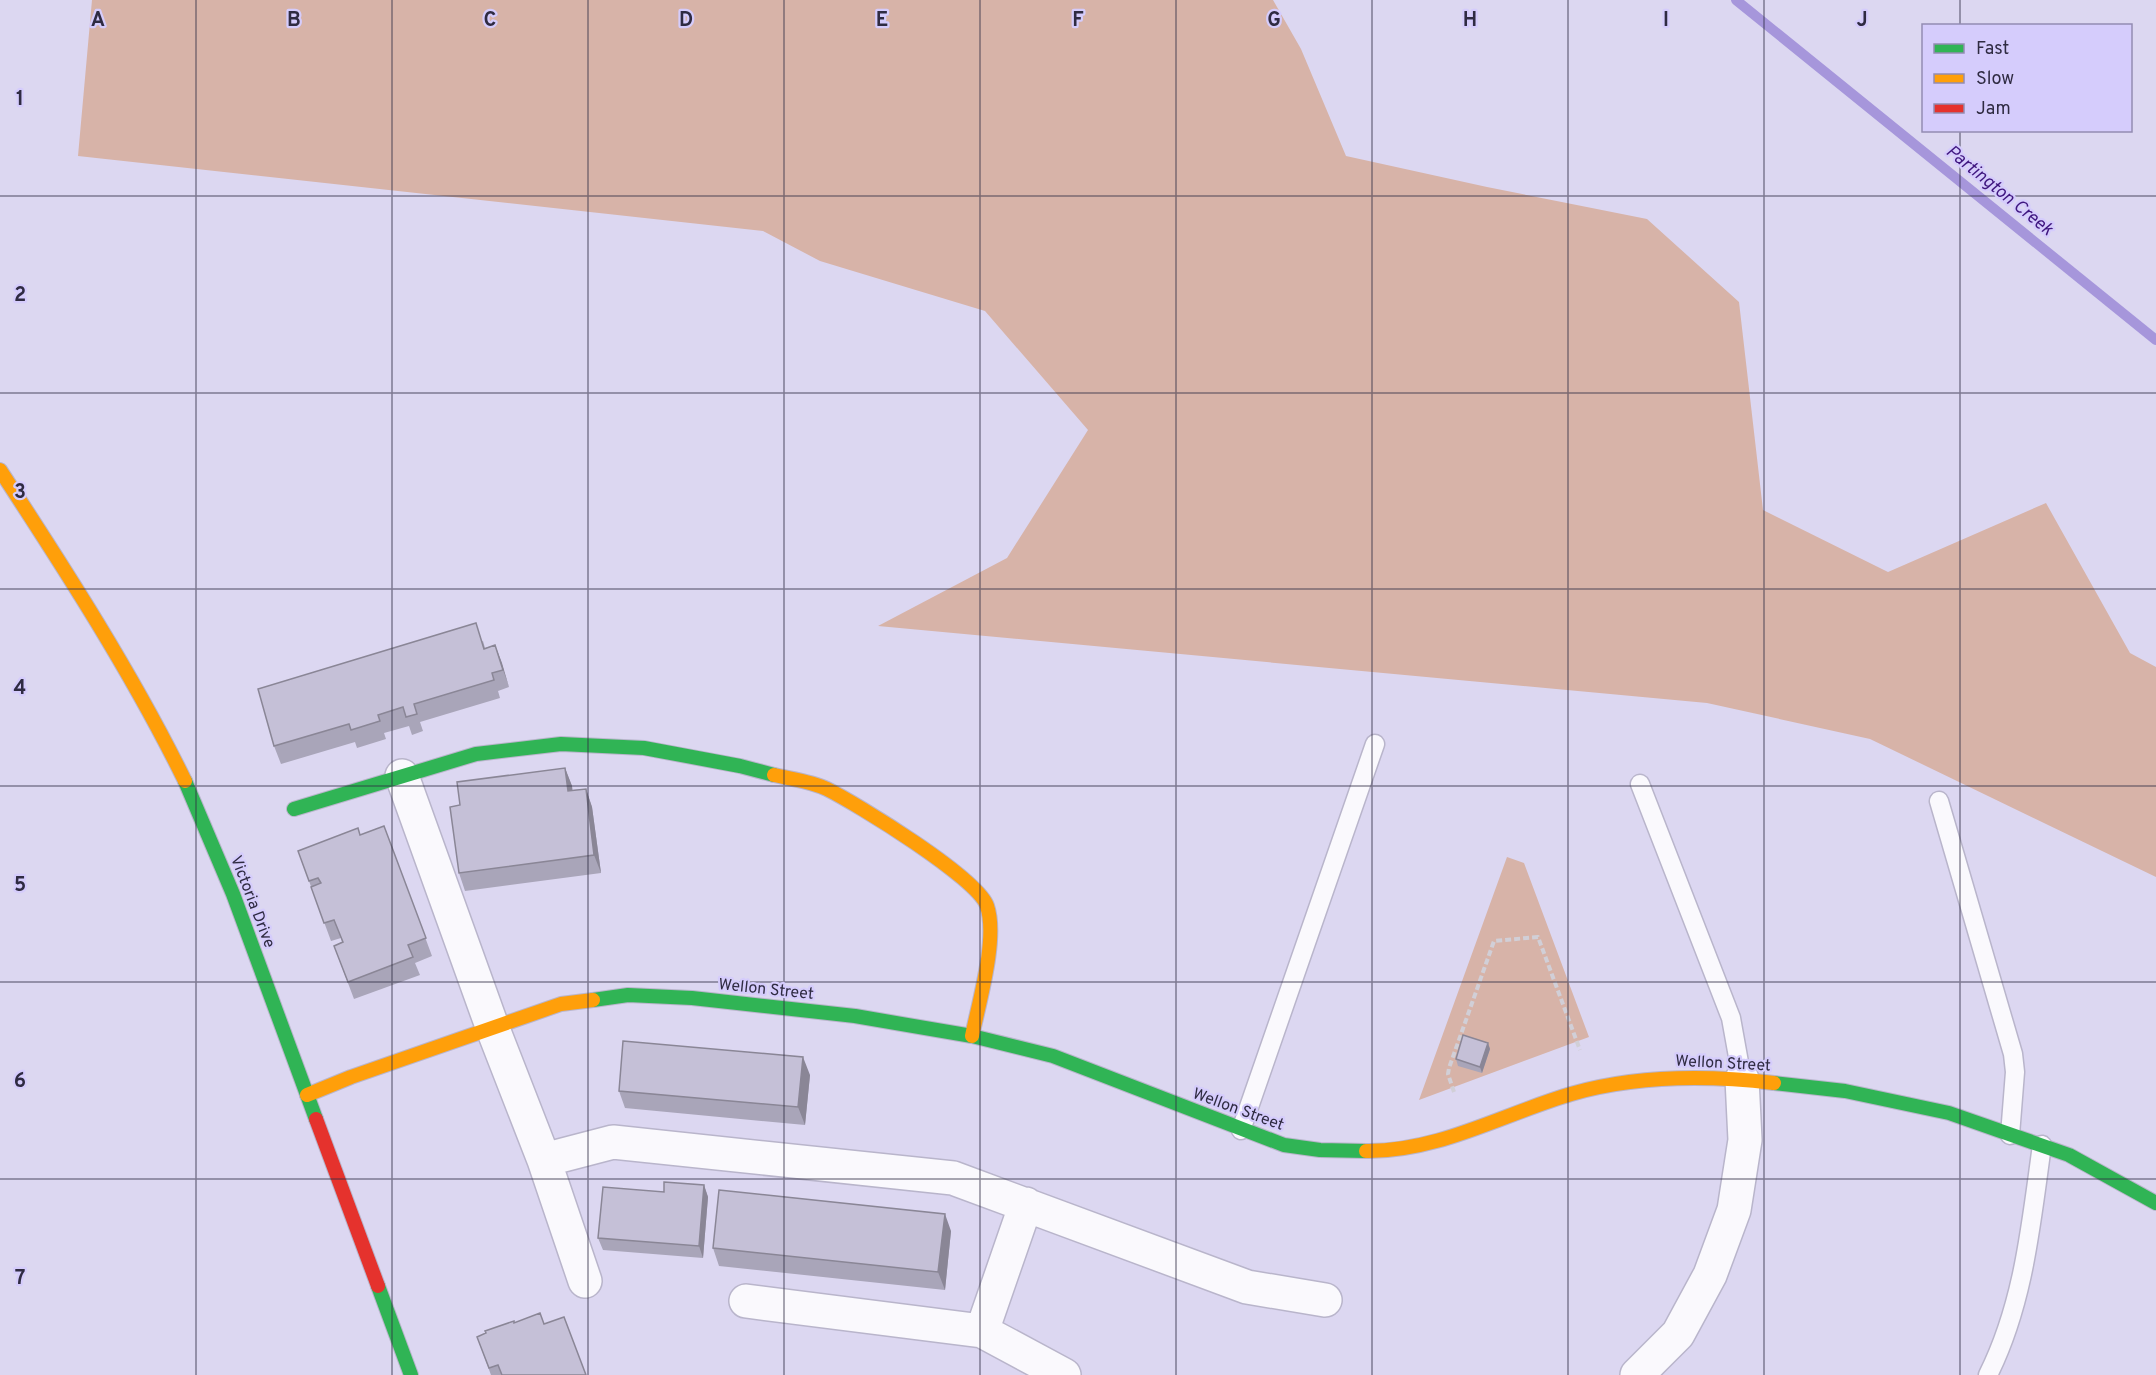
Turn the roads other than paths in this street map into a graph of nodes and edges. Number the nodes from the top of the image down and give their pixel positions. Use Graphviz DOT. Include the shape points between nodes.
graph roads {
  1 [pos="0,470"];
  2 [pos="1375,744"];
  3 [pos="402,776"];
  4 [pos="1640,784"];
  5 [pos="1940,801"];
  6 [pos="294,809"];
  7 [pos="493,1029"];
  8 [pos="972,1036"];
  9 [pos="1742,1079"];
  10 [pos="307,1095"];
  11 [pos="1241,1130"];
  12 [pos="2010,1135"];
  13 [pos="2042,1145"];
  14 [pos="544,1160"];
  15 [pos="2156,1203"];
  16 [pos="1026,1204"];
  17 [pos="585,1281"];
  18 [pos="746,1300"];
  19 [pos="1325,1300"];
  20 [pos="982,1331"];
  21 [pos="411,1375"];
  22 [pos="1064,1375"];
  23 [pos="1637,1375"];
  24 [pos="1988,1375"];
  1 -- 10 [label="street, Victoria Drive" via="155,720 195,802"];
  2 -- 11 [label="lane"];
  3 -- 6 [label="street"];
  3 -- 7 [label="street"];
  3 -- 8 [label="street" via="477,754 561,744 644,748 740,766 825,788 901,832 971,885 987,904 991,925 988,957"];
  4 -- 9 [label="lane" via="1731,1018"];
  5 -- 12 [label="lane" via="2013,1054 2016,1072"];
  7 -- 8 [label="street, Wellon Street" via="561,1004 628,995 855,1016"];
  7 -- 10 [label="street, Wellon Street"];
  7 -- 14 [label="street"];
  8 -- 11 [label="street, Wellon Street" via="1053,1056"];
  9 -- 11 [label="street, Wellon Street" via="1681,1077 1624,1082 1571,1094 1414,1147 1320,1150 1284,1145"];
  9 -- 12 [label="street, Wellon Street" via="1845,1091 1949,1113"];
  9 -- 23 [label="street" via="1745,1140 1734,1210 1710,1275 1677,1334"];
  10 -- 21 [label="street, Victoria Drive"];
  12 -- 13 [label="street, Wellon Street"];
  13 -- 15 [label="street, Wellon Street" via="2069,1155"];
  13 -- 24 [label="lane" via="2027,1255 2003,1345"];
  14 -- 16 [label="street" via="613,1142 953,1178"];
  14 -- 17 [label="street"];
  16 -- 19 [label="street" via="1247,1287"];
  16 -- 20 [label="street"];
  18 -- 20 [label="street"];
  20 -- 22 [label="street"];
}
